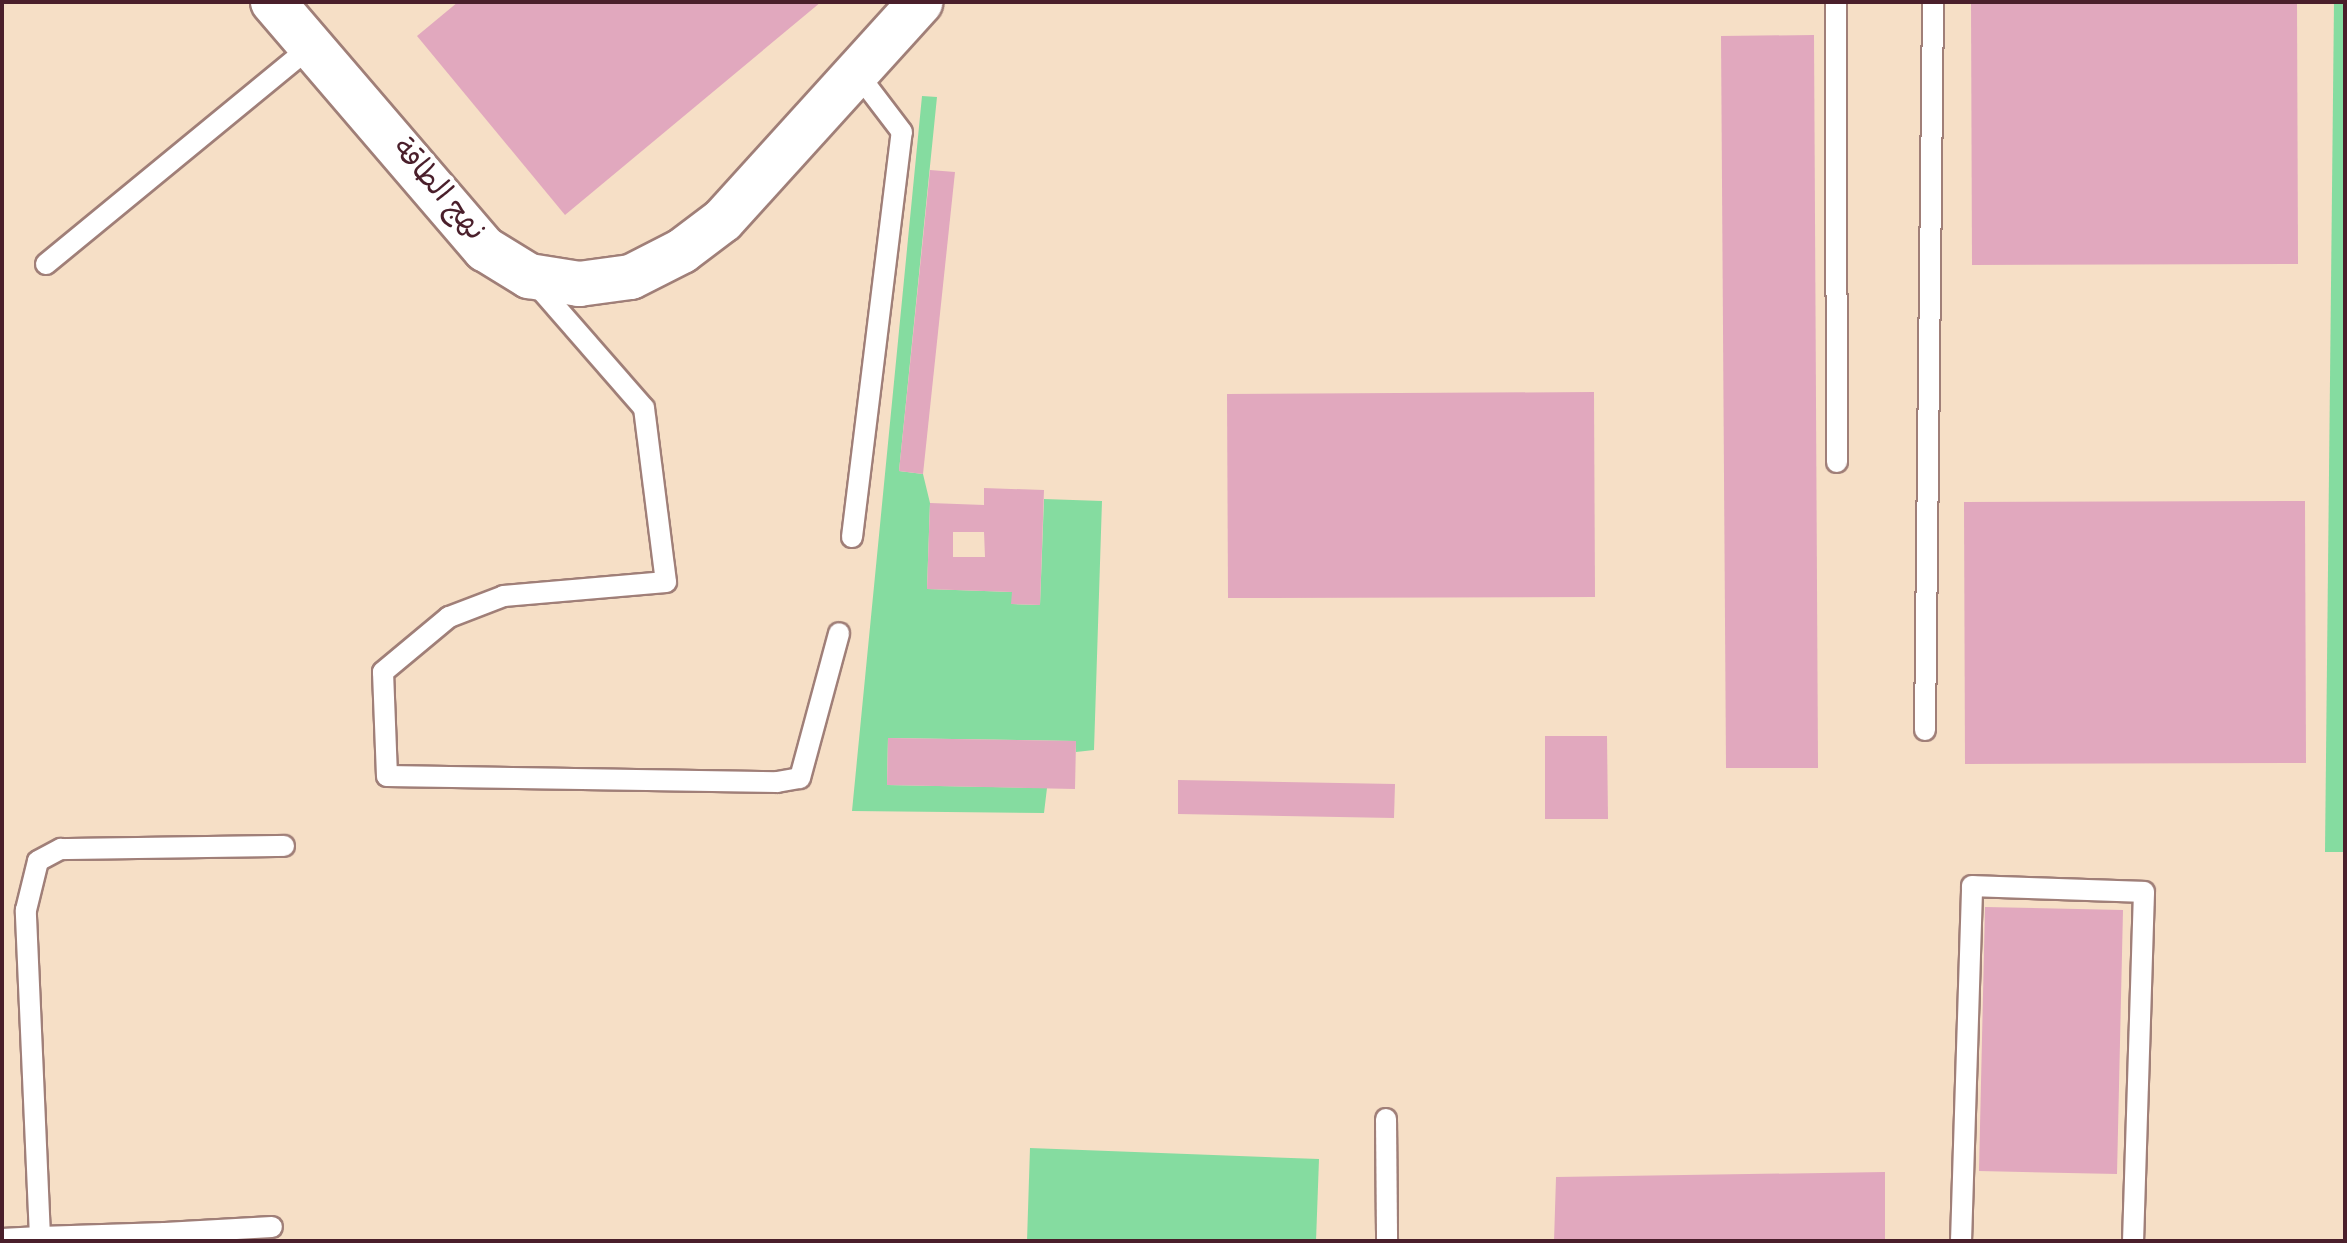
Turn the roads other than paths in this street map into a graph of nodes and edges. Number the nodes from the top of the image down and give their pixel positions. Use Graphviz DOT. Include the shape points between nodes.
graph roads {
  1 [pos="273,2"];
  2 [pos="921,2"];
  3 [pos="1836,2"];
  4 [pos="1933,2"];
  5 [pos="311,46"];
  6 [pos="857,73"];
  7 [pos="46,264"];
  8 [pos="529,276"];
  9 [pos="1837,462"];
  10 [pos="852,537"];
  11 [pos="839,633"];
  12 [pos="1925,730"];
  13 [pos="284,846"];
  14 [pos="1386,1119"];
  15 [pos="272,1227"];
  16 [pos="165,1237"];
  17 [pos="2,1239"];
  18 [pos="40,1239"];
  19 [pos="1387,1241"];
  20 [pos="1961,1241"];
  21 [pos="2133,1241"];
  1 -- 5 [label="street, نهج الطاقة"];
  2 -- 6 [label="street, نهج الطاقة"];
  3 -- 9 [label="lane"];
  4 -- 12 [label="lane"];
  5 -- 7 [label="lane"];
  5 -- 8 [label="street, نهج الطاقة" via="485,249"];
  6 -- 8 [label="street, نهج الطاقة" via="723,220 682,251 631,277 579,284"];
  6 -- 10 [label="lane" via="902,132"];
  8 -- 11 [label="lane" via="644,408 666,582 504,596 449,617 383,672 387,776 777,782 800,778"];
  13 -- 18 [label="lane" via="61,849 38,861 26,910"];
  14 -- 19 [label="lane"];
  15 -- 16 [label="lane"];
  16 -- 18 [label="lane"];
  17 -- 18 [label="lane"];
  20 -- 21 [label="lane" via="1972,886 2144,892"];
}
